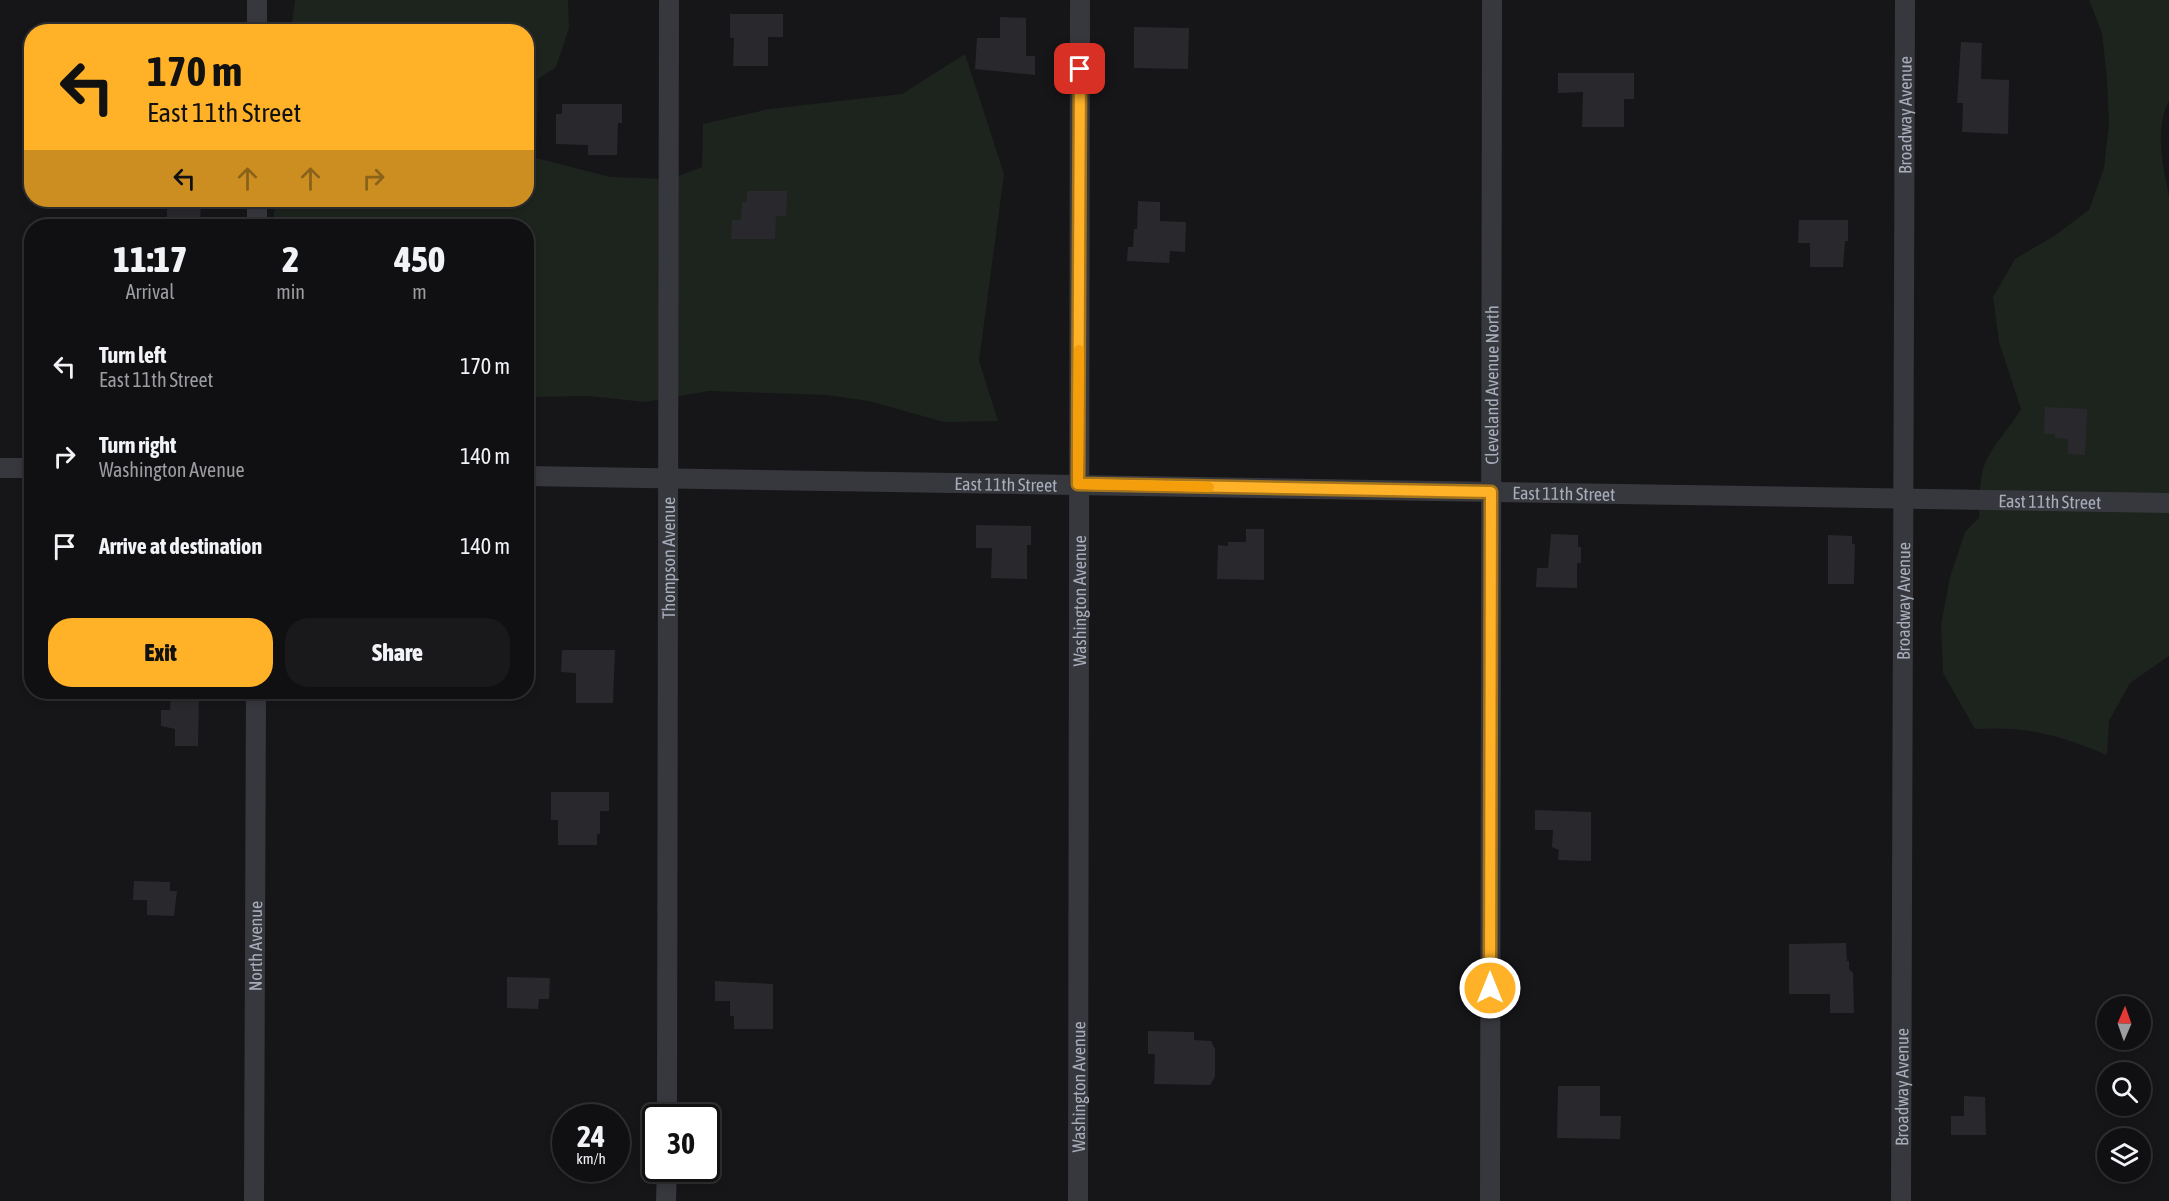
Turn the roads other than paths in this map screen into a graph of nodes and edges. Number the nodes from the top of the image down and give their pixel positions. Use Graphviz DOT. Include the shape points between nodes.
graph roads {
  1 [pos="257,0"];
  2 [pos="669,0"];
  3 [pos="1080,0"];
  4 [pos="1492,0"];
  5 [pos="1905,0"];
  6 [pos="257,24"];
  7 [pos="0,468"];
  8 [pos="24,468"];
  9 [pos="534,476"];
  10 [pos="668,478"];
  11 [pos="1078,484"];
  12 [pos="1491,492"];
  13 [pos="1904,499"];
  14 [pos="2169,503"];
  15 [pos="256,699"];
  16 [pos="667,1104"];
  17 [pos="667,1182"];
  18 [pos="254,1201"];
  19 [pos="666,1201"];
  20 [pos="1078,1201"];
  21 [pos="1490,1201"];
  22 [pos="1901,1201"];
  1 -- 6 [label="street"];
  2 -- 10 [label="street, Thompson Avenue"];
  3 -- 11 [label="street, Washington Avenue"];
  4 -- 12 [label="street, Cleveland Avenue North"];
  5 -- 13 [label="street, Broadway Avenue"];
  7 -- 8 [label="street"];
  9 -- 10 [label="street, East 11th Street"];
  10 -- 11 [label="street, East 11th Street"];
  10 -- 16 [label="street, Thompson Avenue"];
  11 -- 12 [label="street, East 11th Street"];
  11 -- 20 [label="street, Washington Avenue"];
  12 -- 13 [label="street, East 11th Street"];
  12 -- 21 [label="street, Cleveland Avenue North"];
  13 -- 14 [label="street, East 11th Street"];
  13 -- 22 [label="street, Broadway Avenue"];
  15 -- 18 [label="street, North Avenue"];
  17 -- 19 [label="street"];
}
